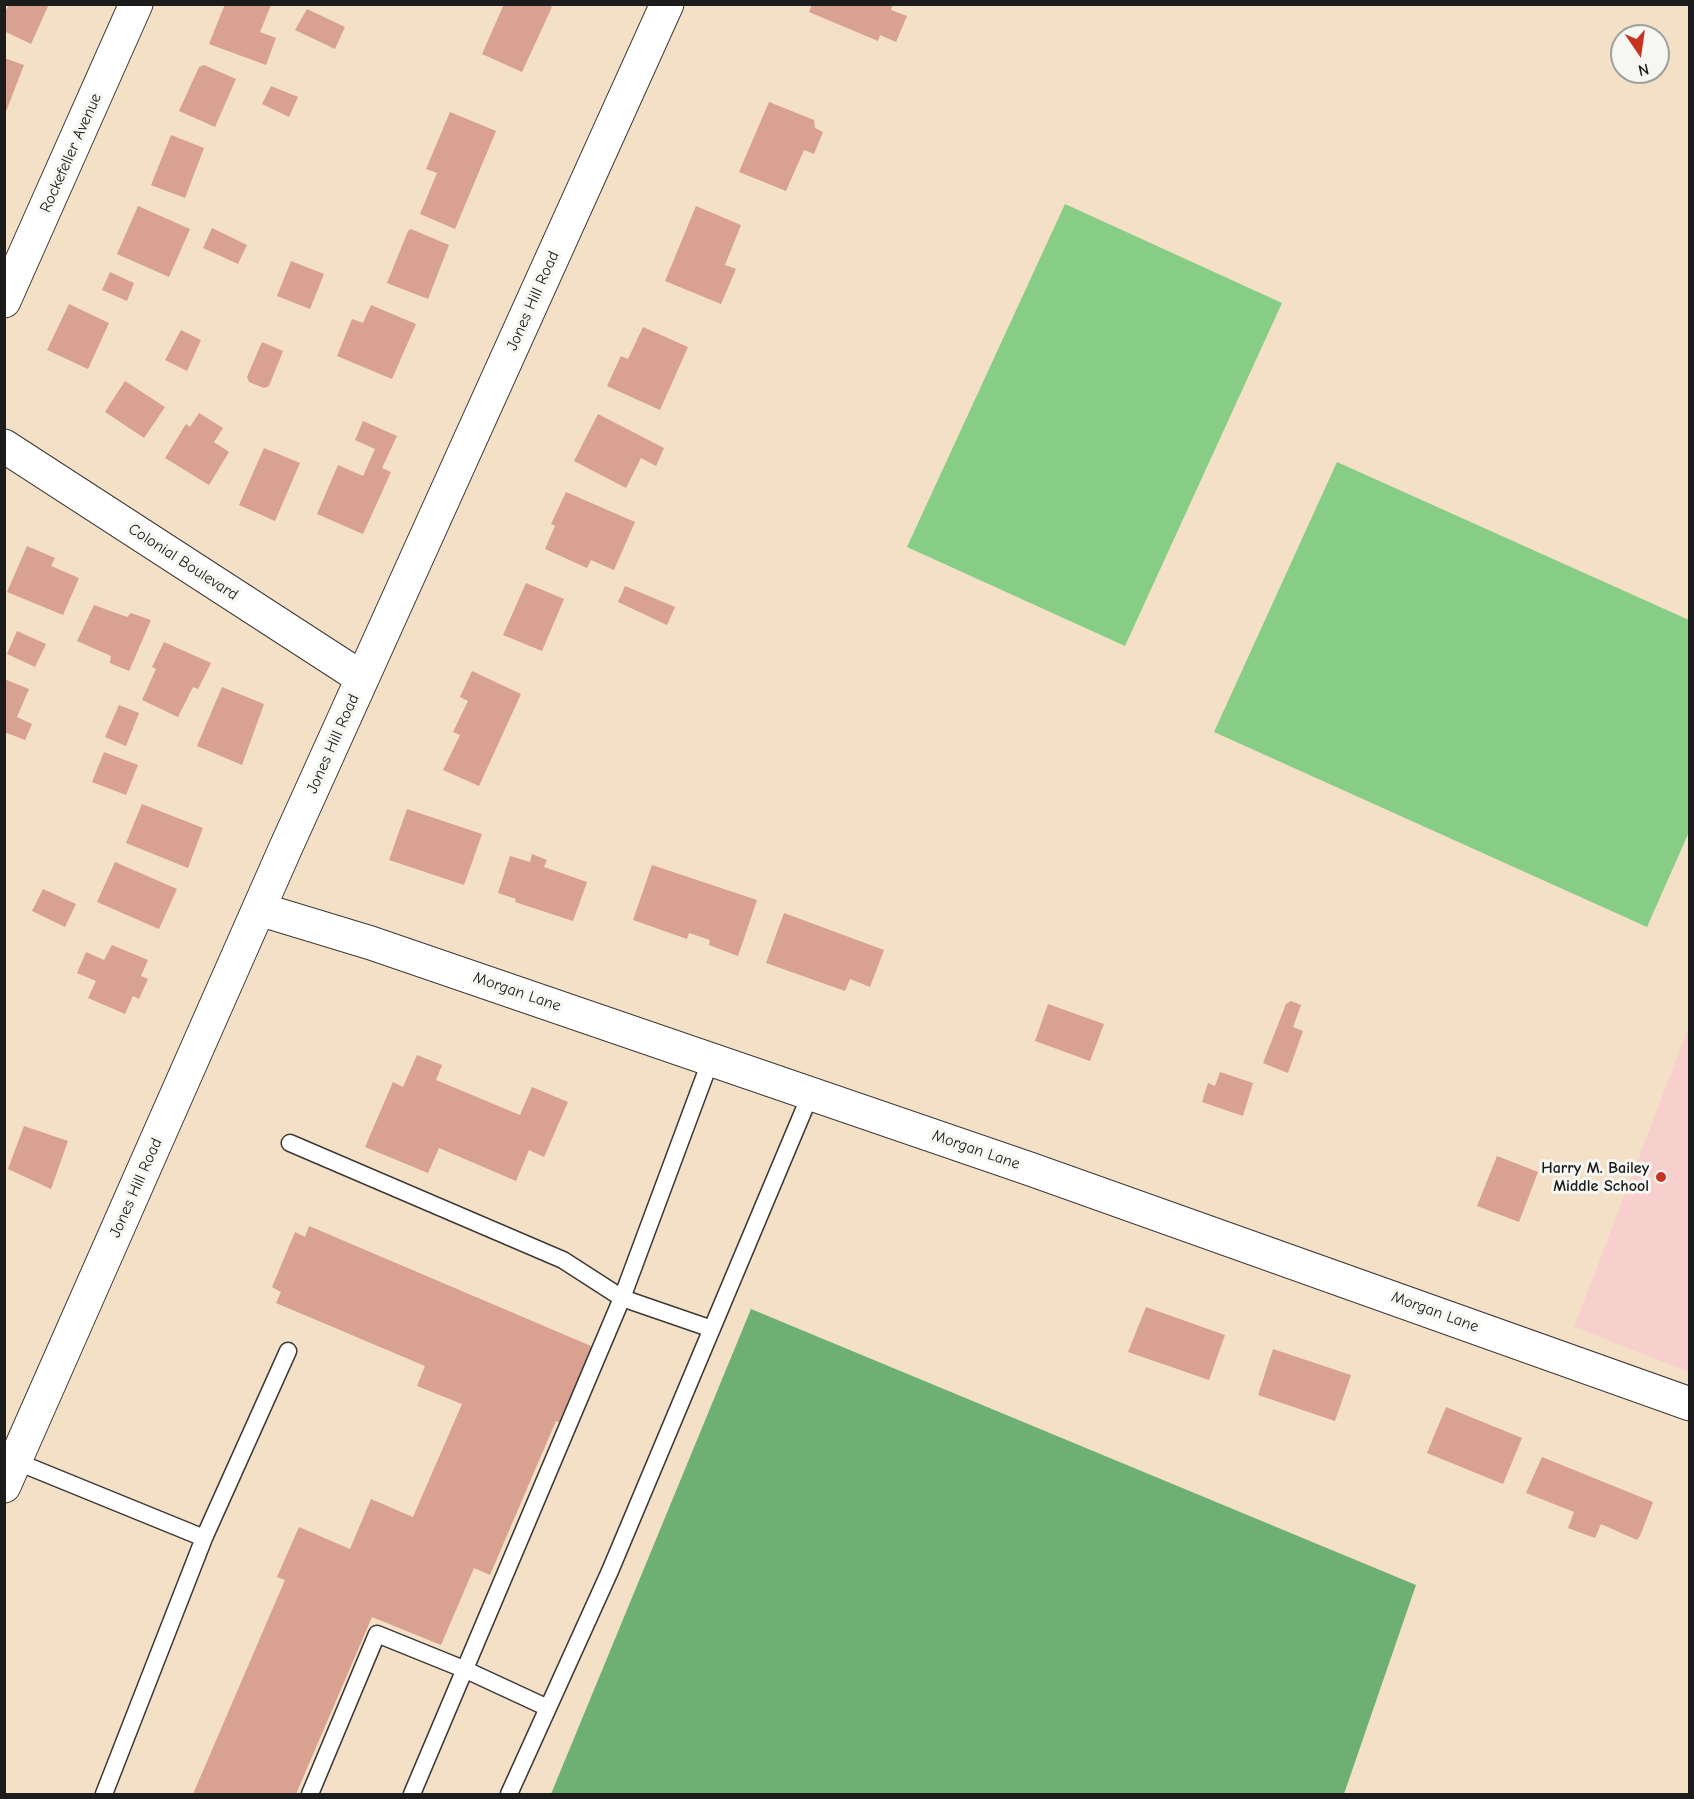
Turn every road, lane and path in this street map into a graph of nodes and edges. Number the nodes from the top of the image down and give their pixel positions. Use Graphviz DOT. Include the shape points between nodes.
graph roads {
  1 [pos="136,4"];
  2 [pos="667,4"];
  3 [pos="4,301"];
  4 [pos="5,449"];
  5 [pos="362,678"];
  6 [pos="258,909"];
  7 [pos="711,1059"];
  8 [pos="811,1093"];
  9 [pos="290,1143"];
  10 [pos="622,1298"];
  11 [pos="712,1329"];
  12 [pos="288,1351"];
  13 [pos="1689,1404"];
  14 [pos="10,1474"];
  15 [pos="204,1538"];
  16 [pos="466,1670"];
  17 [pos="548,1708"];
  18 [pos="104,1794"];
  19 [pos="310,1794"];
  20 [pos="412,1794"];
  21 [pos="509,1794"];
  1 -- 3 [label="street, Rockefeller Avenue"];
  2 -- 5 [label="street, Jones Hill Road"];
  4 -- 5 [label="street, Colonial Boulevard"];
  5 -- 6 [label="street, Jones Hill Road"];
  6 -- 7 [label="street, Morgan Lane" via="371,943"];
  6 -- 14 [label="street, Jones Hill Road"];
  7 -- 8 [label="street, Morgan Lane"];
  7 -- 10 [label="lane"];
  8 -- 11 [label="lane"];
  8 -- 13 [label="street, Morgan Lane"];
  9 -- 10 [label="lane" via="563,1260"];
  10 -- 11 [label="lane"];
  10 -- 16 [label="lane"];
  11 -- 17 [label="lane"];
  12 -- 15 [label="lane"];
  14 -- 15 [label="lane"];
  15 -- 18 [label="lane"];
  16 -- 17 [label="lane"];
  16 -- 19 [label="lane" via="377,1634"];
  16 -- 20 [label="lane"];
  17 -- 21 [label="lane"];
}
